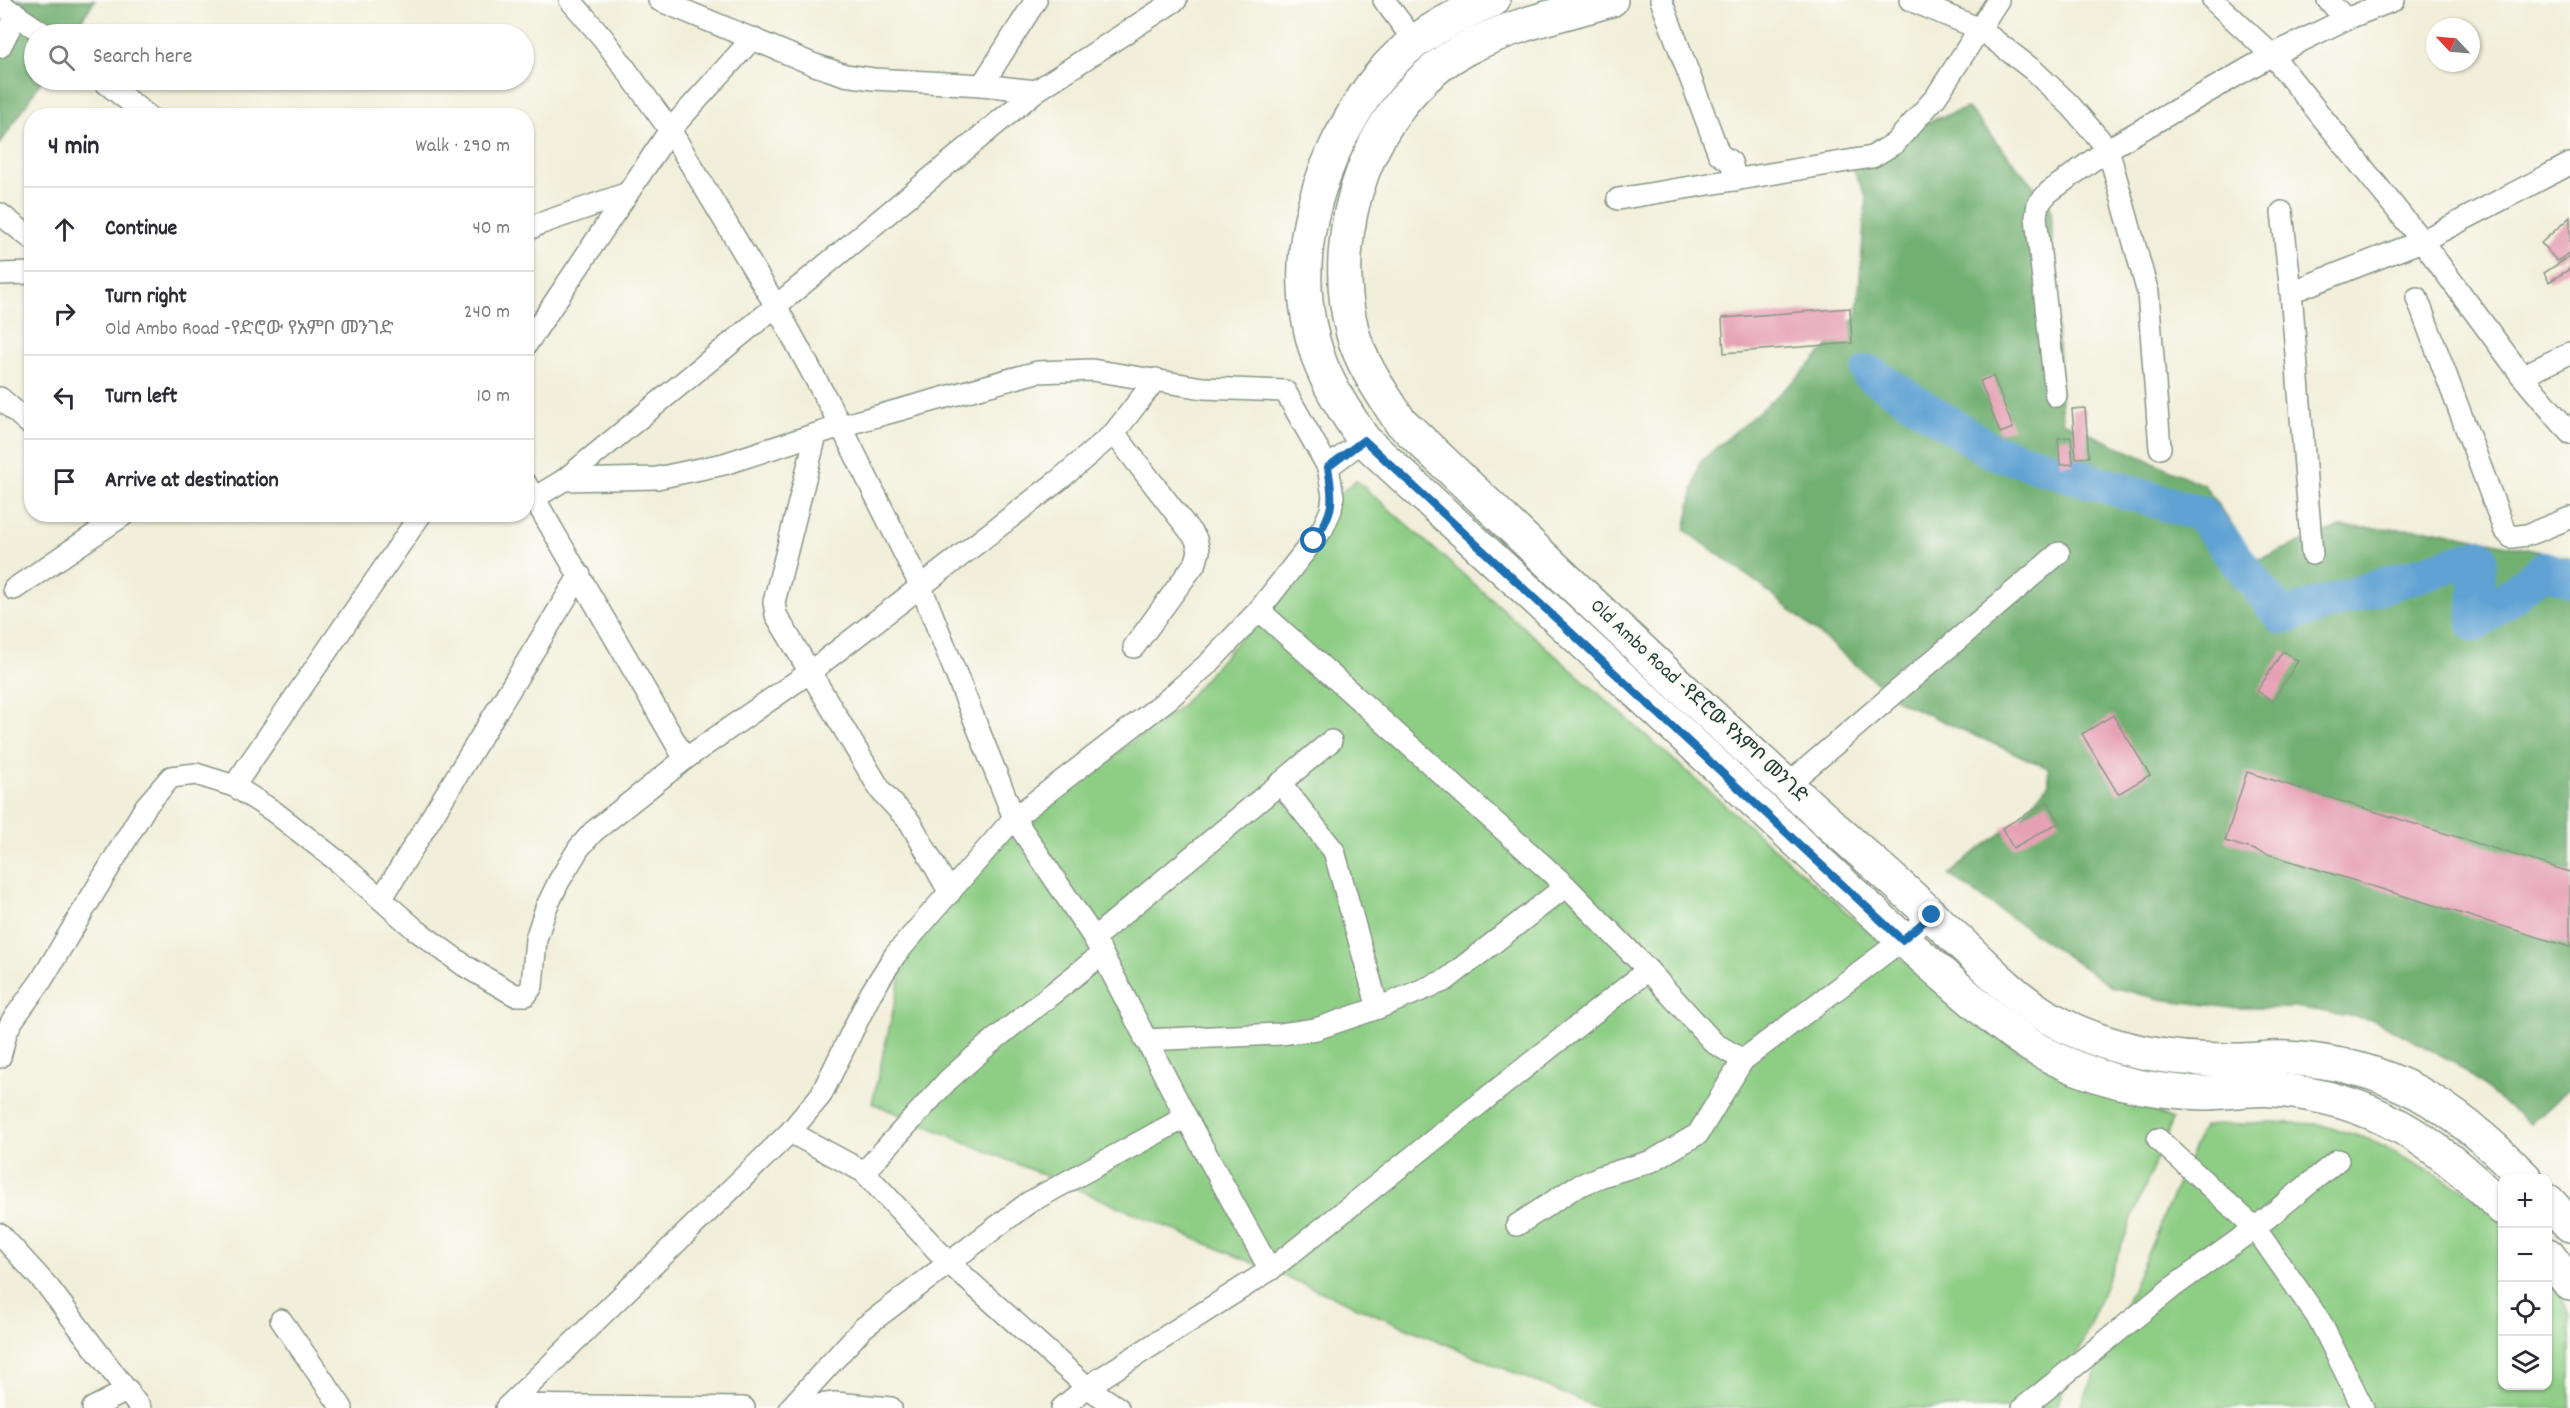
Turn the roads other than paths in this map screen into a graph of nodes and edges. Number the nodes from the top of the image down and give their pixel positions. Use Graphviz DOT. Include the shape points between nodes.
graph roads {
  1 [pos="570,0"];
  2 [pos="660,0"];
  3 [pos="1036,0"];
  4 [pos="1176,0"];
  5 [pos="1384,0"];
  6 [pos="1493,0"];
  7 [pos="1611,0"];
  8 [pos="1661,0"];
  9 [pos="1910,0"];
  10 [pos="1998,0"];
  11 [pos="2213,0"];
  12 [pos="2328,0"];
  13 [pos="2394,0"];
  14 [pos="9,9"];
  15 [pos="2346,19"];
  16 [pos="30,24"];
  17 [pos="1980,30"];
  18 [pos="753,38"];
  19 [pos="1415,42"];
  20 [pos="0,47"];
  21 [pos="2272,55"];
  22 [pos="982,85"];
  23 [pos="115,90"];
  24 [pos="1036,91"];
  25 [pos="138,108"];
  26 [pos="670,130"];
  27 [pos="1336,146"];
  28 [pos="2108,150"];
  29 [pos="1370,159"];
  30 [pos="2570,164"];
  31 [pos="1736,180"];
  32 [pos="628,193"];
  33 [pos="1618,200"];
  34 [pos="2282,212"];
  35 [pos="0,214"];
  36 [pos="534,227"];
  37 [pos="24,233"];
  38 [pos="2422,241"];
  39 [pos="24,273"];
  40 [pos="0,274"];
  41 [pos="2291,292"];
  42 [pos="2416,298"];
  43 [pos="776,306"];
  44 [pos="534,333"];
  45 [pos="2570,353"];
  46 [pos="2522,376"];
  47 [pos="1156,380"];
  48 [pos="2056,396"];
  49 [pos="0,398"];
  50 [pos="24,419"];
  51 [pos="841,426"];
  52 [pos="1114,433"];
  53 [pos="2570,433"];
  54 [pos="816,435"];
  55 [pos="1364,440"];
  56 [pos="2160,448"];
  57 [pos="1328,467"];
  58 [pos="564,480"];
  59 [pos="534,489"];
  60 [pos="534,495"];
  61 [pos="2570,518"];
  62 [pos="110,522"];
  63 [pos="416,522"];
  64 [pos="2059,552"];
  65 [pos="2312,554"];
  66 [pos="580,575"];
  67 [pos="921,587"];
  68 [pos="14,589"];
  69 [pos="1258,610"];
  70 [pos="1134,647"];
  71 [pos="810,672"];
  72 [pos="1331,741"];
  73 [pos="685,759"];
  74 [pos="1281,784"];
  75 [pos="234,786"];
  76 [pos="1786,786"];
  77 [pos="1014,818"];
  78 [pos="1566,886"];
  79 [pos="950,893"];
  80 [pos="382,898"];
  81 [pos="1932,915"];
  82 [pos="1902,940"];
  83 [pos="1098,946"];
  84 [pos="1648,970"];
  85 [pos="1378,1008"];
  86 [pos="1145,1040"];
  87 [pos="0,1057"];
  88 [pos="1743,1060"];
  89 [pos="1186,1117"];
  90 [pos="790,1132"];
  91 [pos="2158,1139"];
  92 [pos="2338,1160"];
  93 [pos="864,1172"];
  94 [pos="2520,1174"];
  95 [pos="2498,1204"];
  96 [pos="2552,1206"];
  97 [pos="1517,1225"];
  98 [pos="2570,1225"];
  99 [pos="2255,1228"];
  100 [pos="0,1234"];
  101 [pos="2552,1261"];
  102 [pos="948,1262"];
  103 [pos="1270,1270"];
  104 [pos="2570,1284"];
  105 [pos="281,1320"];
  106 [pos="1087,1387"];
  107 [pos="128,1390"];
  108 [pos="508,1407"];
  109 [pos="93,1408"];
  110 [pos="140,1408"];
  111 [pos="342,1408"];
  112 [pos="744,1408"];
  113 [pos="792,1408"];
  114 [pos="891,1408"];
  115 [pos="1062,1408"];
  116 [pos="1118,1408"];
  117 [pos="2024,1408"];
  118 [pos="2363,1408"];
  1 -- 26 [label="street"];
  2 -- 18 [label="street"];
  3 -- 22 [label="street"];
  4 -- 24 [label="street"];
  5 -- 19 [label="street"];
  6 -- 19 [label="main road, Old Ambo Road -የድሮው የአምቦ መንገድ" via="1440,25"];
  7 -- 29 [label="main road, Old Ambo Road -የድሮው የአምቦ መንገድ" via="1497,34 1464,50 1436,69 1407,97 1386,125"];
  8 -- 31 [label="street" via="1719,154 1731,162"];
  9 -- 17 [label="street"];
  10 -- 17 [label="street"];
  11 -- 21 [label="street"];
  12 -- 15 [label="street"];
  13 -- 15 [label="street"];
  14 -- 16 [label="street"];
  14 -- 20 [label="street"];
  15 -- 21 [label="street"];
  17 -- 28 [label="street" via="2033,70 2070,105"];
  17 -- 31 [label="street" via="1936,97 1895,143 1872,157"];
  18 -- 22 [label="street" via="845,75"];
  18 -- 26 [label="street"];
  19 -- 27 [label="main road, Old Ambo Road -የድሮው የአምቦ መንገድ" via="1376,80"];
  21 -- 28 [label="street"];
  21 -- 38 [label="street"];
  22 -- 24 [label="street"];
  23 -- 25 [label="street"];
  24 -- 43 [label="street"];
  26 -- 32 [label="street"];
  26 -- 43 [label="street"];
  27 -- 29 [label="main road"];
  27 -- 55 [label="main road, Old Ambo Road -የድሮው የአምቦ መንገድ" via="1322,176 1309,221 1305,291 1321,364 1336,398"];
  28 -- 48 [label="street" via="2038,204 2036,218"];
  28 -- 56 [label="street" via="2148,293"];
  29 -- 76 [label="main road, Old Ambo Road -የድሮው የአምቦ መንገድ" via="1357,189 1343,267 1353,336 1371,378 1400,421"];
  30 -- 38 [label="street"];
  31 -- 33 [label="street"];
  32 -- 36 [label="street"];
  32 -- 44 [label="street"];
  34 -- 41 [label="street"];
  35 -- 37 [label="street"];
  38 -- 41 [label="street"];
  38 -- 46 [label="street"];
  39 -- 40 [label="street"];
  41 -- 65 [label="street"];
  42 -- 61 [label="street" via="2504,529 2511,537 2527,536"];
  43 -- 51 [label="street"];
  43 -- 58 [label="street"];
  45 -- 46 [label="street"];
  46 -- 53 [label="street"];
  47 -- 51 [label="street" via="1092,370 1037,372"];
  47 -- 52 [label="street"];
  47 -- 57 [label="street" via="1203,388 1285,391"];
  49 -- 50 [label="street"];
  51 -- 54 [label="street"];
  51 -- 67 [label="street"];
  52 -- 67 [label="street"];
  52 -- 70 [label="street" via="1196,539 1199,551 1196,562"];
  54 -- 58 [label="street" via="724,464 657,478"];
  54 -- 71 [label="street" via="774,602 776,615"];
  55 -- 57 [label="street"];
  55 -- 82 [label="main road, Old Ambo Road -የድሮው የአምቦ መንገድ"];
  57 -- 69 [label="street" via="1333,496 1323,528"];
  58 -- 59 [label="street"];
  60 -- 66 [label="street"];
  62 -- 68 [label="street"];
  63 -- 75 [label="street"];
  64 -- 76 [label="street"];
  66 -- 73 [label="street"];
  66 -- 80 [label="street"];
  67 -- 71 [label="street"];
  67 -- 77 [label="street"];
  69 -- 77 [label="street" via="1209,663 1167,700"];
  69 -- 78 [label="street"];
  71 -- 73 [label="street"];
  71 -- 79 [label="street" via="881,791 910,822"];
  72 -- 74 [label="street"];
  73 -- 80 [label="street" via="593,832 579,848 546,908 536,939 532,986 526,995 515,995 465,966 416,930"];
  74 -- 83 [label="street"];
  74 -- 85 [label="street" via="1334,851"];
  75 -- 80 [label="street" via="273,810"];
  75 -- 87 [label="street" via="196,774 171,777 152,798 41,981 12,1021"];
  76 -- 81 [label="main road, Old Ambo Road -የድሮው የአምቦ መንገድ"];
  77 -- 79 [label="street"];
  77 -- 83 [label="street"];
  78 -- 84 [label="street"];
  78 -- 85 [label="street" via="1446,980"];
  79 -- 90 [label="street" via="895,955 871,993 821,1095"];
  81 -- 82 [label="street"];
  81 -- 94 [label="main road, Old Ambo Road -የድሮው የአምቦ መንገድ" via="2007,987 2046,1016 2083,1035 2156,1056 2284,1058 2330,1062 2371,1073 2415,1090 2453,1113"];
  82 -- 88 [label="street"];
  82 -- 95 [label="main road, Old Ambo Road -የድሮው የአምቦ መንገድ" via="1996,1020 2070,1066 2108,1080 2159,1090 2204,1093 2272,1089 2320,1096 2362,1108 2407,1129 2451,1159"];
  83 -- 86 [label="street"];
  83 -- 93 [label="street" via="948,1080"];
  84 -- 88 [label="street" via="1714,1043"];
  84 -- 103 [label="street"];
  85 -- 86 [label="street" via="1316,1029 1281,1035"];
  86 -- 89 [label="street"];
  88 -- 97 [label="street" via="1698,1134 1652,1161 1574,1188"];
  89 -- 102 [label="street" via="1028,1203"];
  89 -- 103 [label="street"];
  90 -- 93 [label="street"];
  90 -- 108 [label="street"];
  91 -- 99 [label="street"];
  92 -- 99 [label="street"];
  93 -- 102 [label="street"];
  96 -- 98 [label="main road"];
  99 -- 117 [label="street" via="2173,1287"];
  99 -- 118 [label="street" via="2320,1321"];
  100 -- 107 [label="street" via="49,1288"];
  101 -- 104 [label="main road"];
  102 -- 106 [label="street"];
  102 -- 113 [label="street" via="863,1328"];
  103 -- 106 [label="street"];
  105 -- 111 [label="street"];
  106 -- 115 [label="street"];
  106 -- 116 [label="street"];
  107 -- 109 [label="street"];
  107 -- 110 [label="street"];
  108 -- 112 [label="street"];
  113 -- 114 [label="street" via="835,1403"];
}
